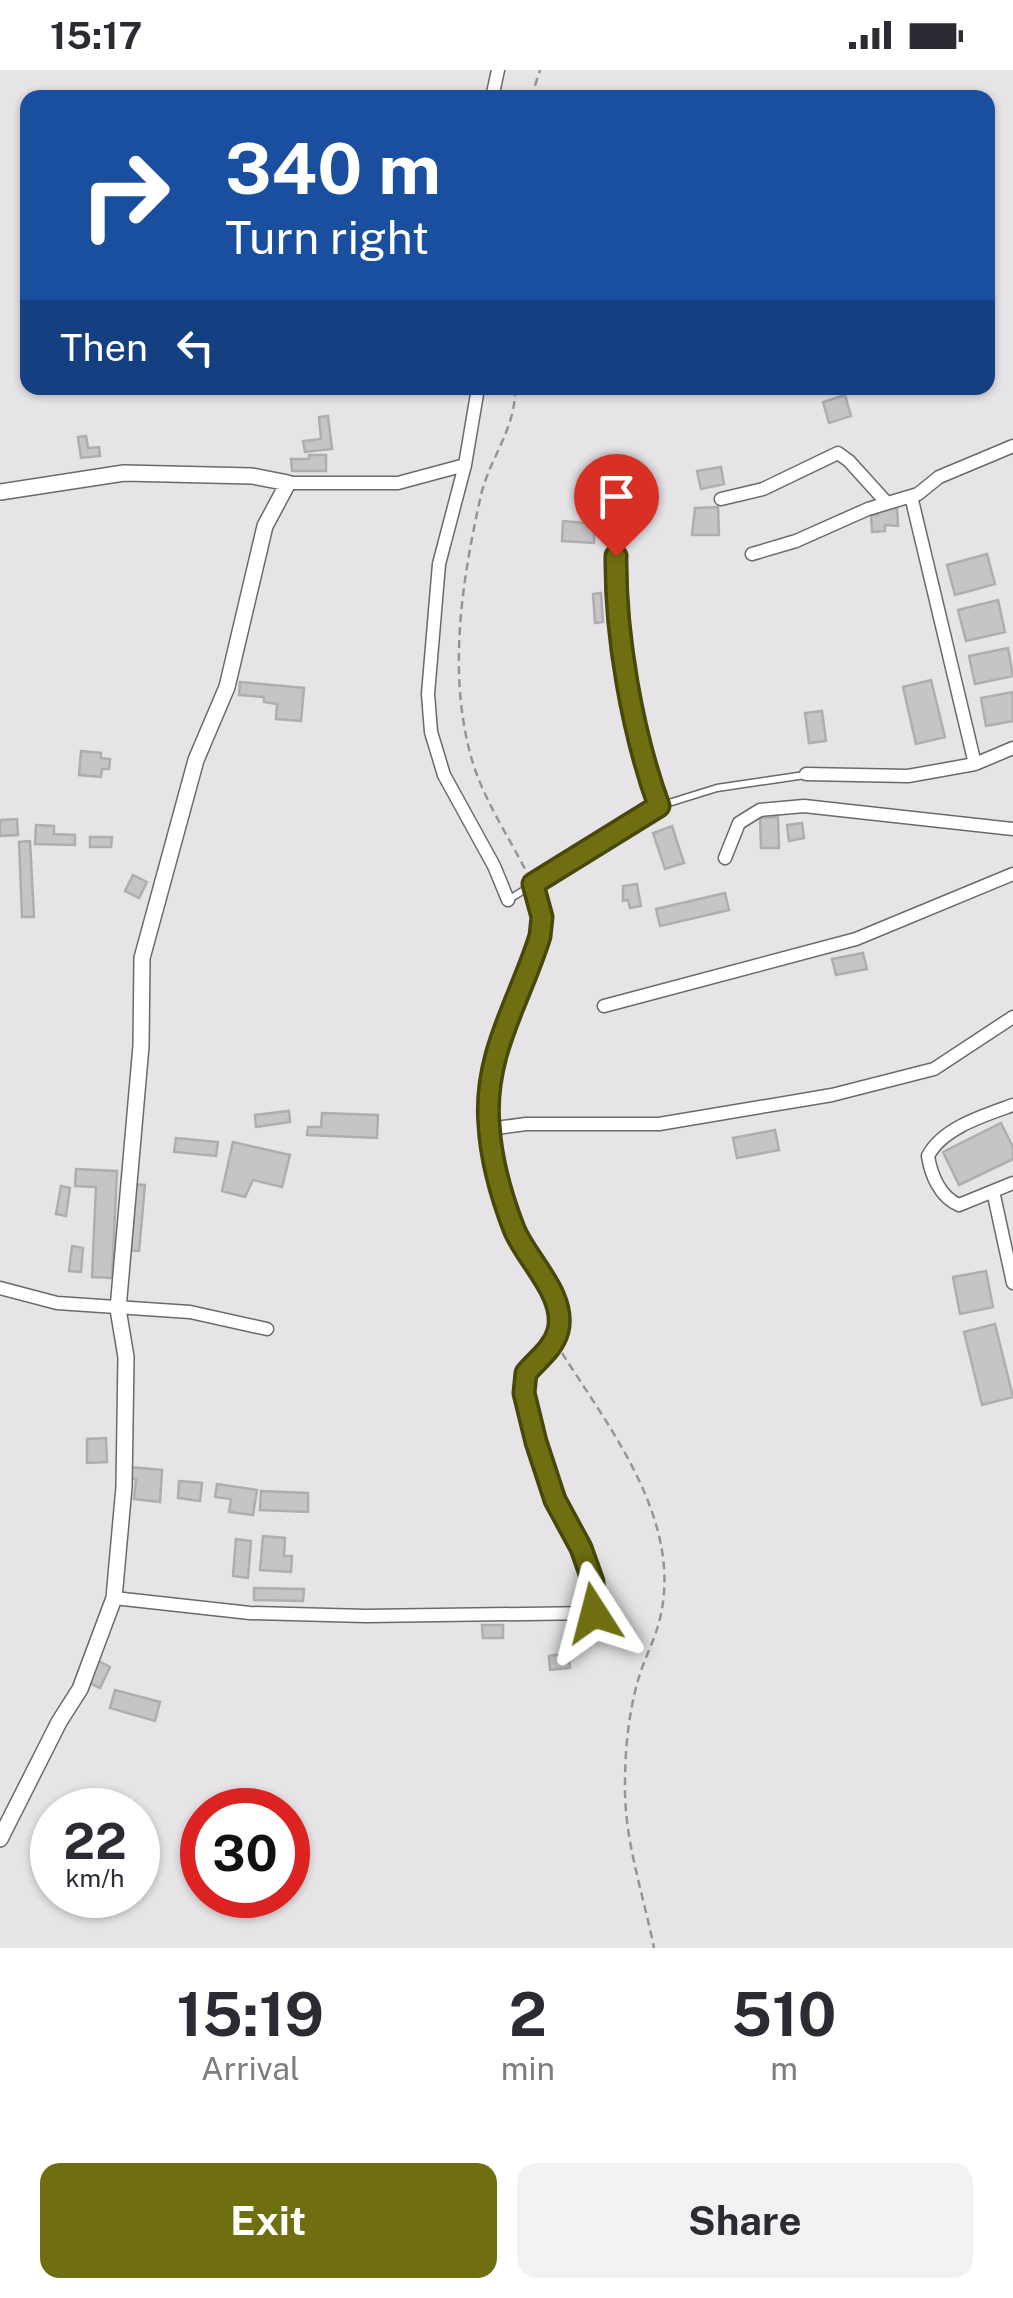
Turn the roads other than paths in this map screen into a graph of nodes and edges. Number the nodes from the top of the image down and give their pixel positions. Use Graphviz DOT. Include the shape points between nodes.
graph roads {
  1 [pos="477,395"];
  2 [pos="1013,446"];
  3 [pos="465,465"];
  4 [pos="288,484"];
  5 [pos="0,492"];
  6 [pos="911,496"];
  7 [pos="721,499"];
  8 [pos="887,503"];
  9 [pos="752,554"];
  10 [pos="616,556"];
  11 [pos="1013,748"];
  12 [pos="975,764"];
  13 [pos="806,774"];
  14 [pos="659,806"];
  15 [pos="1013,828"];
  16 [pos="725,858"];
  17 [pos="1013,874"];
  18 [pos="533,884"];
  19 [pos="508,900"];
  20 [pos="604,1006"];
  21 [pos="1013,1018"];
  22 [pos="1013,1106"];
  23 [pos="489,1130"];
  24 [pos="1013,1184"];
  25 [pos="993,1192"];
  26 [pos="1013,1283"];
  27 [pos="0,1288"];
  28 [pos="118,1309"];
  29 [pos="268,1330"];
  30 [pos="114,1598"];
  31 [pos="0,1839"];
  1 -- 3 [label="street"];
  2 -- 6 [label="street"];
  3 -- 4 [label="street" via="383,484"];
  3 -- 19 [label="street" via="439,564 430,638 430,732 444,776"];
  4 -- 5 [label="street" via="252,476 124,473"];
  4 -- 28 [label="street" via="265,526 227,687 196,760 150,918 140,977 142,1046"];
  6 -- 8 [label="street"];
  6 -- 12 [label="street"];
  7 -- 8 [label="street" via="764,489 838,453"];
  8 -- 9 [label="street"];
  10 -- 14 [label="lane" via="636,716"];
  11 -- 12 [label="street"];
  12 -- 13 [label="street" via="908,776"];
  13 -- 14 [label="lane" via="717,788"];
  14 -- 18 [label="lane"];
  15 -- 16 [label="street" via="842,808 772,807 739,823"];
  17 -- 20 [label="street" via="856,938"];
  18 -- 19 [label="lane"];
  18 -- 23 [label="street" via="540,936 495,1051"];
  21 -- 23 [label="street" via="934,1069 832,1095 675,1122"];
  22 -- 25 [label="street" via="978,1118 934,1144 928,1156 949,1201 959,1205"];
  23 -- 30 [label="street" via="512,1222 558,1305 554,1341 526,1373 524,1393 555,1500 593,1582 594,1613 250,1613"];
  24 -- 25 [label="street"];
  25 -- 26 [label="street"];
  27 -- 28 [label="street"];
  28 -- 29 [label="street" via="190,1312"];
  28 -- 30 [label="street" via="126,1376"];
  30 -- 31 [label="street" via="80,1689"];
}
